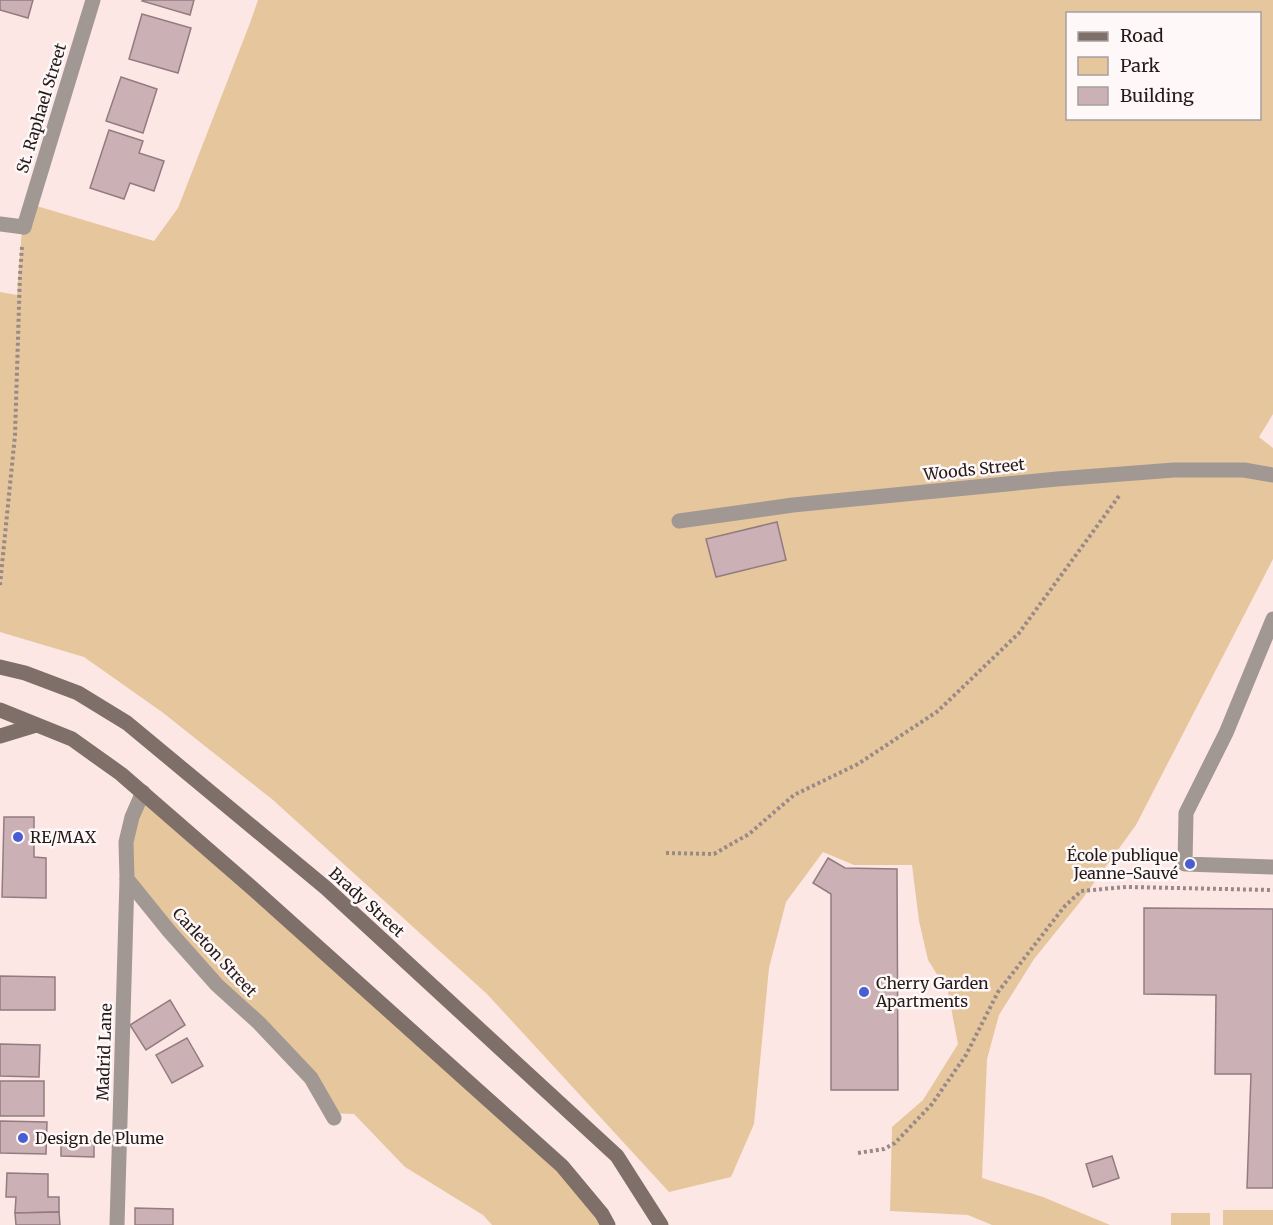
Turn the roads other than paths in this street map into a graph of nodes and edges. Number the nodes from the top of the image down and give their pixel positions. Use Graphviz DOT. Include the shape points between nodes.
graph roads {
  1 [pos="93,0"];
  2 [pos="0,224"];
  3 [pos="1273,475"];
  4 [pos="679,521"];
  5 [pos="1273,619"];
  6 [pos="0,667"];
  7 [pos="0,710"];
  8 [pos="36,725"];
  9 [pos="0,736"];
  10 [pos="143,792"];
  11 [pos="1273,867"];
  12 [pos="127,879"];
  13 [pos="334,1118"];
  14 [pos="117,1225"];
  15 [pos="608,1225"];
  16 [pos="661,1225"];
  1 -- 2 [label="street, St. Raphael Street" via="24,227"];
  3 -- 4 [label="street, Woods Street" via="1244,470 1135,473 816,503"];
  5 -- 11 [label="street" via="1226,733 1186,813 1185,864"];
  6 -- 16 [label="main road, Brady Street" via="78,693 127,723 326,888 617,1156"];
  7 -- 8 [label="main road"];
  8 -- 9 [label="main road"];
  8 -- 10 [label="main road" via="72,739"];
  10 -- 12 [label="street" via="126,842"];
  10 -- 15 [label="main road" via="562,1166"];
  12 -- 13 [label="street, Carleton Street" via="217,985 311,1078"];
  12 -- 14 [label="street, Madrid Lane"];
}
